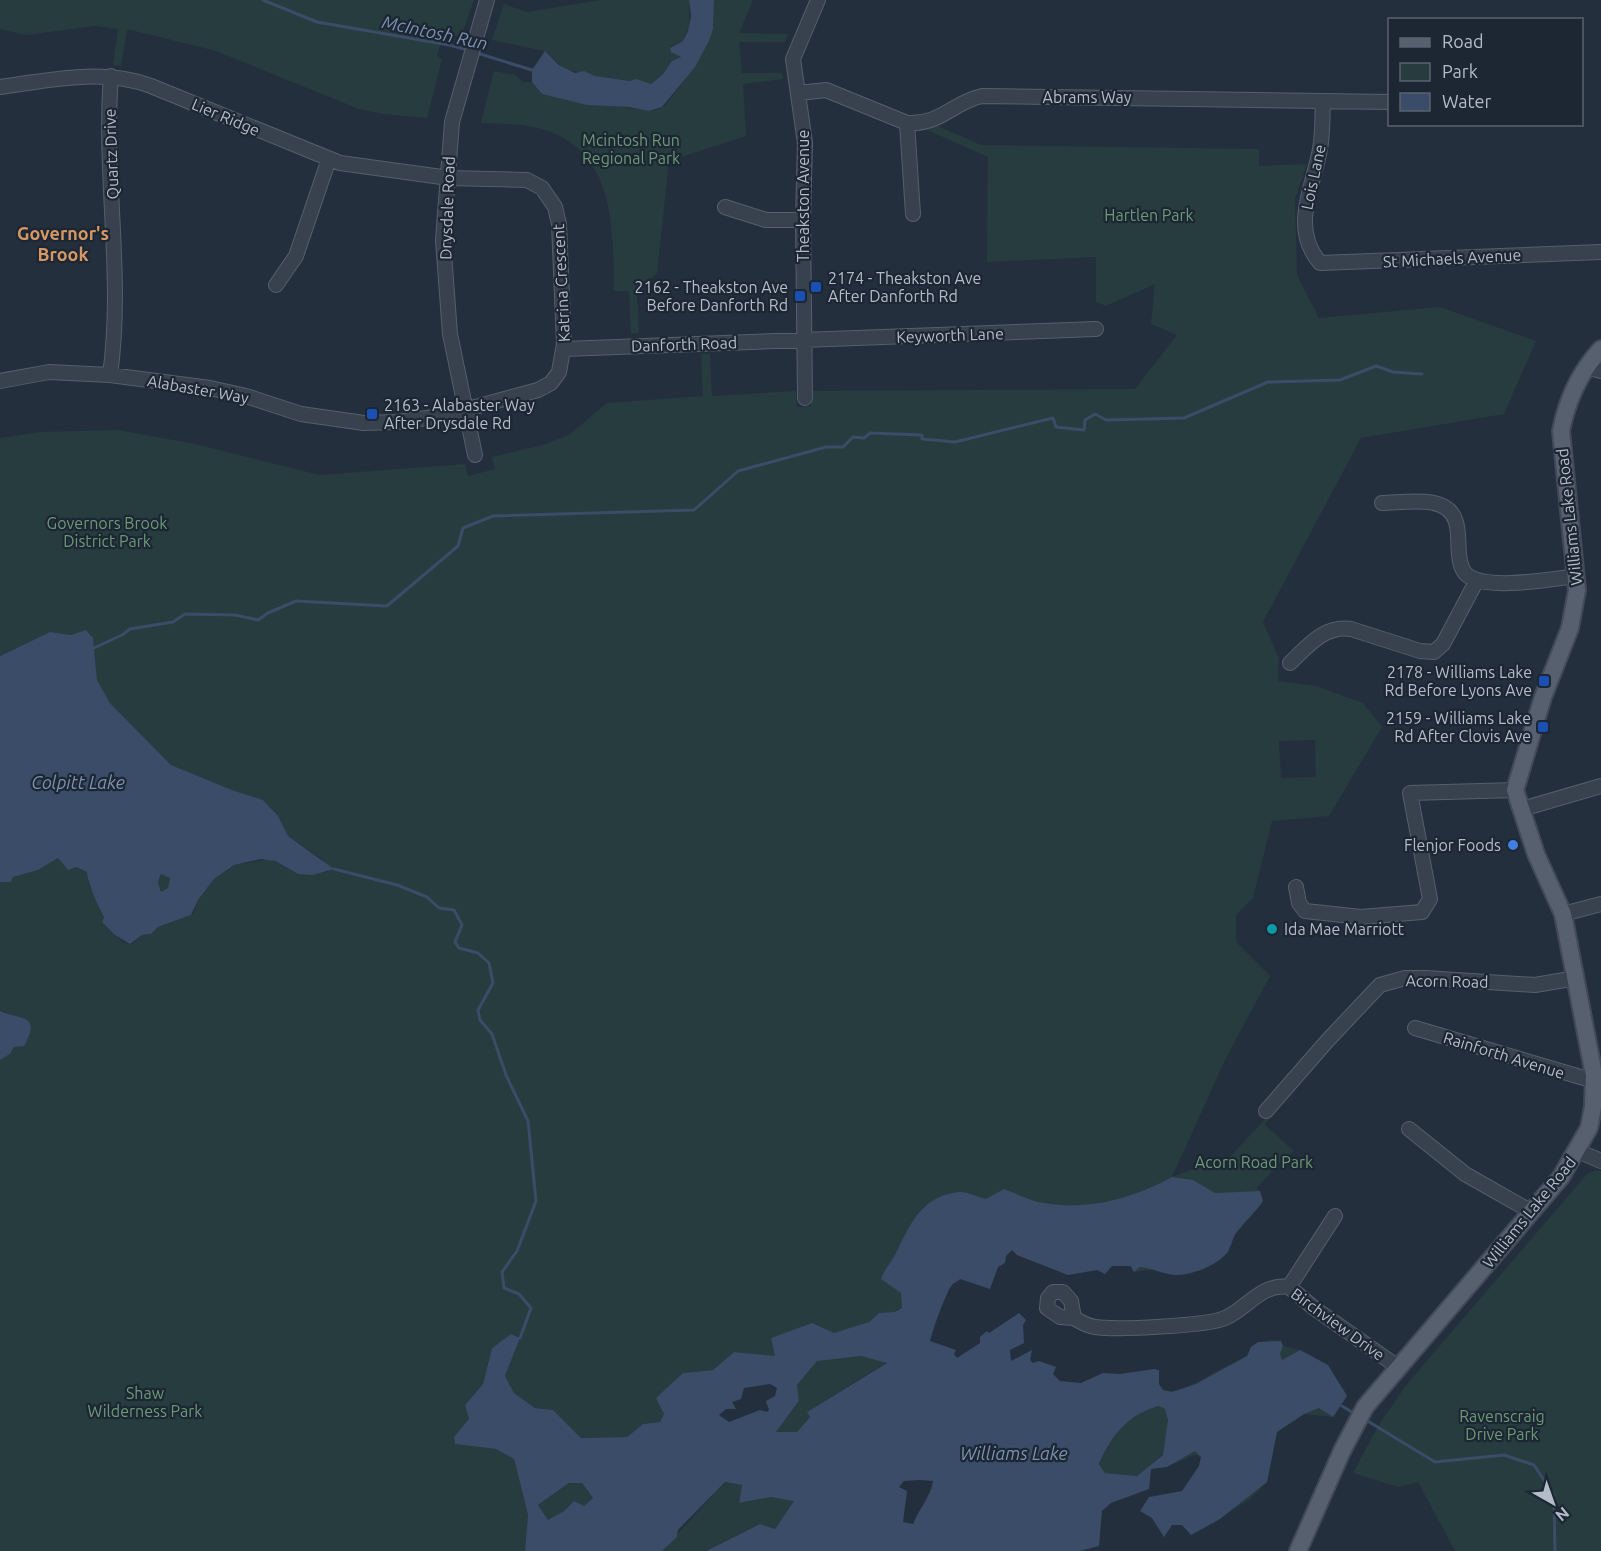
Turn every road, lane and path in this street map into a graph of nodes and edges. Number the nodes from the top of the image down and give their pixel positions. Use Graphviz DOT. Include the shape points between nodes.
graph roads {
  1 [pos="487,0"];
  2 [pos="818,0"];
  3 [pos="111,76"];
  4 [pos="0,87"];
  5 [pos="799,93"];
  6 [pos="1323,102"];
  7 [pos="1388,102"];
  8 [pos="907,123"];
  9 [pos="329,159"];
  10 [pos="449,178"];
  11 [pos="725,207"];
  12 [pos="913,214"];
  13 [pos="803,220"];
  14 [pos="1310,252"];
  15 [pos="1601,252"];
  16 [pos="276,285"];
  17 [pos="1096,329"];
  18 [pos="805,341"];
  19 [pos="564,349"];
  20 [pos="1601,349"];
  21 [pos="1594,369"];
  22 [pos="110,375"];
  23 [pos="0,381"];
  24 [pos="805,398"];
  25 [pos="464,409"];
  26 [pos="475,455"];
  27 [pos="1382,503"];
  28 [pos="1577,576"];
  29 [pos="1477,580"];
  30 [pos="1290,663"];
  31 [pos="1601,786"];
  32 [pos="1515,790"];
  33 [pos="1522,809"];
  34 [pos="1296,887"];
  35 [pos="1601,904"];
  36 [pos="1563,914"];
  37 [pos="1576,978"];
  38 [pos="1415,1028"];
  39 [pos="1594,1081"];
  40 [pos="1266,1112"];
  41 [pos="1408,1129"];
  42 [pos="1578,1151"];
  43 [pos="1601,1161"];
  44 [pos="1532,1212"];
  45 [pos="1335,1216"];
  46 [pos="1289,1287"];
  47 [pos="1074,1318"];
  48 [pos="1398,1366"];
  49 [pos="1298,1551"];
  1 -- 10 [label="street, Drysdale Road" via="452,122"];
  2 -- 5 [label="street, Theakston Avenue" via="793,58"];
  3 -- 4 [label="street, Lier Ridge"];
  3 -- 9 [label="street, Lier Ridge" via="152,86"];
  3 -- 22 [label="street, Quartz Drive" via="107,151 117,273 116,336"];
  5 -- 8 [label="street" via="826,90"];
  5 -- 13 [label="street, Theakston Avenue" via="806,143"];
  6 -- 7 [label="street, Abrams Way"];
  6 -- 8 [label="street, Abrams Way" via="982,96 925,123"];
  6 -- 14 [label="street, Lois Lane" via="1320,148 1305,204"];
  8 -- 12 [label="street"];
  9 -- 10 [label="street, Lier Ridge"];
  9 -- 16 [label="street" via="296,256"];
  10 -- 19 [label="street, Katrina Crescent" via="526,180 542,188 552,200 559,224"];
  10 -- 25 [label="street, Drysdale Road" via="443,240 450,334"];
  11 -- 13 [label="street" via="766,220"];
  13 -- 18 [label="street, Theakston Avenue"];
  14 -- 15 [label="street, St Michaels Avenue" via="1323,265"];
  17 -- 18 [label="street, Keyworth Lane"];
  18 -- 19 [label="street, Danforth Road"];
  18 -- 24 [label="street, Theakston Avenue"];
  19 -- 25 [label="street, Katrina Crescent" via="559,372 545,387"];
  20 -- 21 [label="main road, Williams Lake Road"];
  21 -- 28 [label="main road, Williams Lake Road" via="1571,394 1561,431"];
  22 -- 23 [label="street, Alabaster Way" via="49,372"];
  22 -- 25 [label="street, Alabaster Way" via="210,388 330,420 398,422"];
  25 -- 26 [label="street, Drysdale Road"];
  27 -- 29 [label="street" via="1433,502 1448,510 1456,524 1462,569"];
  28 -- 29 [label="street" via="1516,584"];
  28 -- 32 [label="main road, Williams Lake Road" via="1570,628 1543,696"];
  29 -- 30 [label="street" via="1443,644 1434,652 1339,628 1323,633"];
  31 -- 33 [label="street"];
  32 -- 33 [label="main road, Williams Lake Road"];
  32 -- 34 [label="street" via="1410,793 1430,895 1425,910 1361,916 1305,911"];
  33 -- 36 [label="main road, Williams Lake Road" via="1536,854"];
  35 -- 36 [label="street"];
  36 -- 37 [label="main road, Williams Lake Road"];
  37 -- 39 [label="main road, Williams Lake Road"];
  37 -- 40 [label="street, Acorn Road" via="1535,985 1405,978 1380,985"];
  38 -- 39 [label="street, Rainforth Avenue"];
  39 -- 42 [label="main road, Williams Lake Road" via="1592,1118"];
  41 -- 44 [label="street" via="1465,1174"];
  42 -- 43 [label="street"];
  42 -- 44 [label="main road, Williams Lake Road"];
  44 -- 48 [label="main road, Williams Lake Road"];
  45 -- 46 [label="street"];
  46 -- 47 [label="street, Birchview Drive" via="1269,1288 1232,1315 1212,1322 1096,1327"];
  46 -- 48 [label="street, Birchview Drive"];
  48 -- 49 [label="main road, Williams Lake Road" via="1356,1421"];
}
